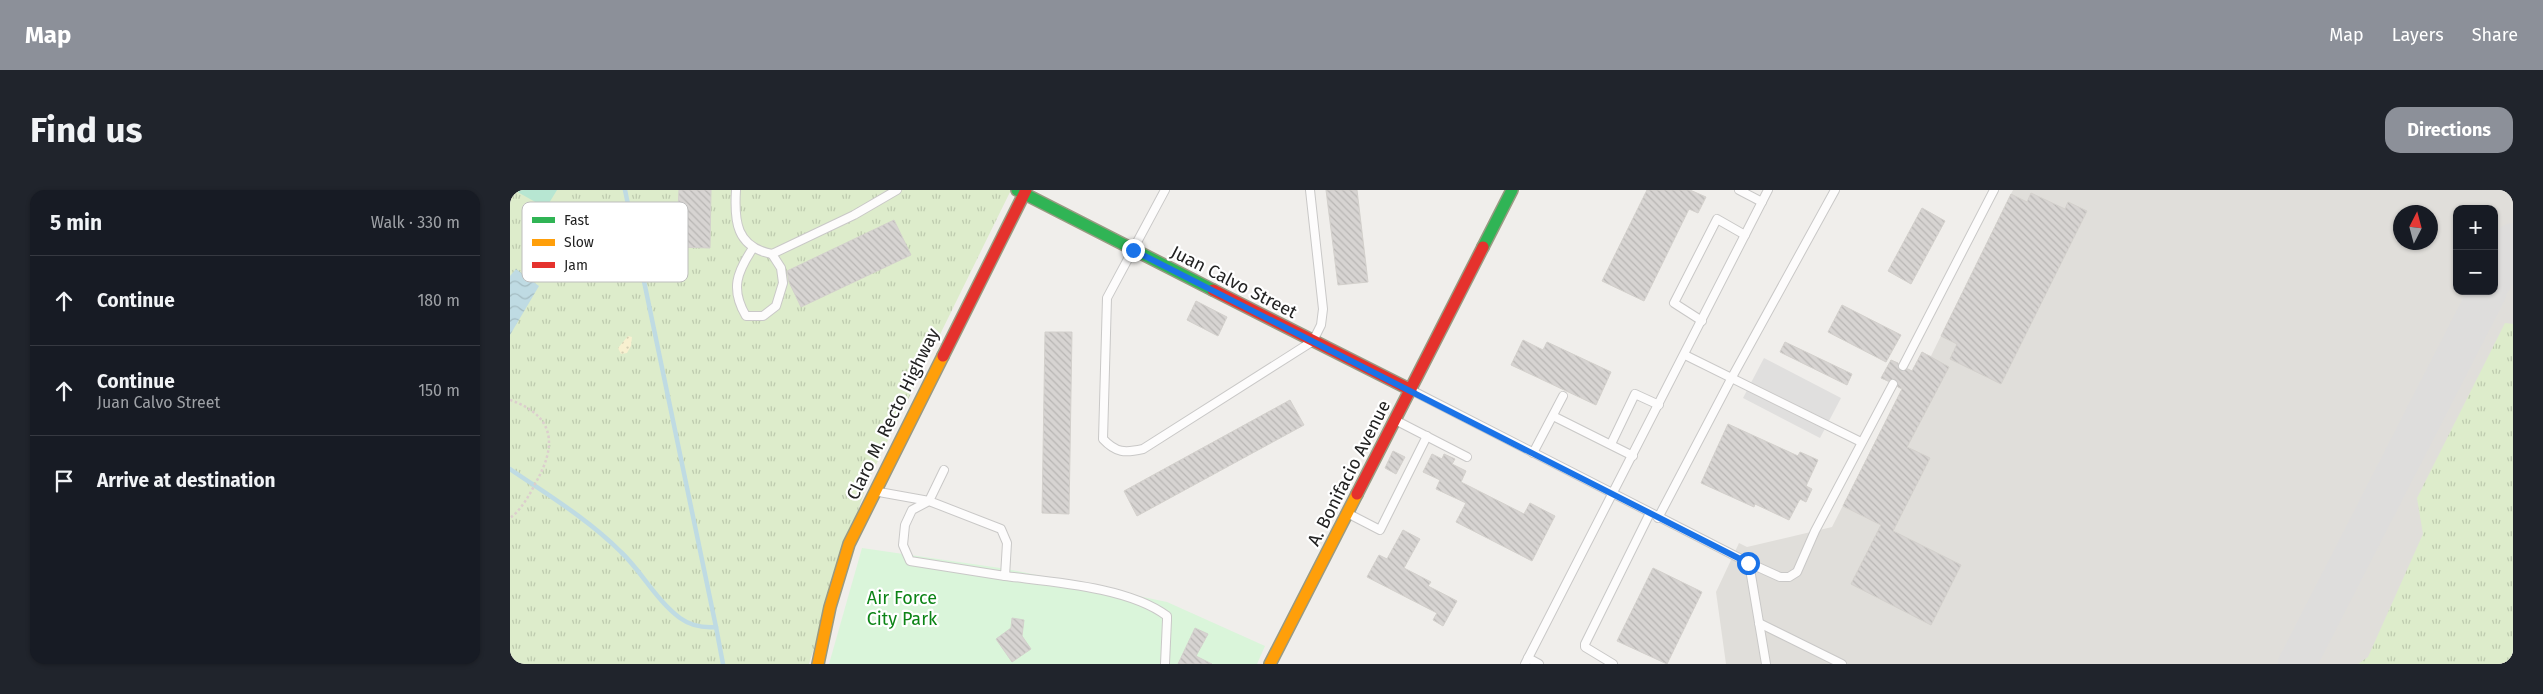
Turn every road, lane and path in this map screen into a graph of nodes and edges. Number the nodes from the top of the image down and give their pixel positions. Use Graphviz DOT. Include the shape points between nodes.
graph roads {
  1 [pos="736,190"];
  2 [pos="897,190"];
  3 [pos="1166,190"];
  4 [pos="1310,190"];
  5 [pos="1512,190"];
  6 [pos="1739,190"];
  7 [pos="1768,190"];
  8 [pos="1835,190"];
  9 [pos="1994,190"];
  10 [pos="1022,191"];
  11 [pos="1762,202"];
  12 [pos="1745,236"];
  13 [pos="753,248"];
  14 [pos="1133,250"];
  15 [pos="772,254"];
  16 [pos="1702,321"];
  17 [pos="1313,342"];
  18 [pos="1685,355"];
  19 [pos="1902,366"];
  20 [pos="1731,379"];
  21 [pos="1893,384"];
  22 [pos="1411,390"];
  23 [pos="1564,396"];
  24 [pos="510,400"];
  25 [pos="1660,404"];
  26 [pos="1552,416"];
  27 [pos="1395,420"];
  28 [pos="1427,436"];
  29 [pos="1861,442"];
  30 [pos="1612,444"];
  31 [pos="1533,453"];
  32 [pos="1633,456"];
  33 [pos="1467,458"];
  34 [pos="944,470"];
  35 [pos="874,491"];
  36 [pos="1614,494"];
  37 [pos="928,501"];
  38 [pos="1348,513"];
  39 [pos="1650,513"];
  40 [pos="510,518"];
  41 [pos="1658,518"];
  42 [pos="1748,563"];
  43 [pos="1005,576"];
  44 [pos="1759,623"];
  45 [pos="1527,661"];
  46 [pos="818,664"];
  47 [pos="1165,664"];
  48 [pos="1270,664"];
  49 [pos="1539,664"];
  50 [pos="1613,664"];
  51 [pos="1766,664"];
  52 [pos="1842,664"];
  1 -- 13 [label="lane" via="734,214 737,227"];
  2 -- 15 [label="lane" via="845,220"];
  3 -- 14 [label="lane"];
  4 -- 17 [label="lane" via="1323,309 1321,325"];
  5 -- 22 [label="street, A. Bonifacio Avenue"];
  6 -- 11 [label="lane"];
  7 -- 11 [label="lane"];
  8 -- 20 [label="lane"];
  9 -- 19 [label="lane"];
  10 -- 14 [label="street, Juan Calvo Street"];
  10 -- 35 [label="street, Claro M. Recto Highway"];
  11 -- 12 [label="lane"];
  12 -- 16 [label="lane"];
  12 -- 16 [label="lane" via="1717,219 1674,304"];
  13 -- 15 [label="lane"];
  13 -- 15 [label="lane" via="736,282 736,294 746,316 764,316 776,306 784,283 781,268"];
  14 -- 17 [label="street, Juan Calvo Street"];
  14 -- 17 [label="lane" via="1107,298 1103,439 1112,450 1128,453 1143,449"];
  16 -- 18 [label="lane"];
  17 -- 22 [label="street, Juan Calvo Street"];
  18 -- 20 [label="lane"];
  18 -- 25 [label="lane"];
  20 -- 29 [label="lane"];
  20 -- 41 [label="lane"];
  21 -- 29 [label="lane"];
  22 -- 27 [label="street, A. Bonifacio Avenue"];
  22 -- 31 [label="lane"];
  23 -- 26 [label="lane"];
  24 -- 40 [label="path" via="536,414 546,425 551,439 545,467 529,495"];
  25 -- 30 [label="lane" via="1635,394"];
  25 -- 32 [label="lane"];
  26 -- 30 [label="lane"];
  26 -- 31 [label="lane"];
  27 -- 28 [label="lane"];
  27 -- 38 [label="street, A. Bonifacio Avenue"];
  28 -- 33 [label="lane"];
  28 -- 38 [label="lane" via="1380,530"];
  29 -- 42 [label="lane" via="1797,572 1788,578 1780,577"];
  30 -- 32 [label="lane"];
  31 -- 36 [label="lane"];
  32 -- 36 [label="lane"];
  34 -- 37 [label="lane"];
  35 -- 37 [label="lane"];
  35 -- 46 [label="street, Claro M. Recto Highway" via="849,544 837,580"];
  36 -- 39 [label="lane"];
  36 -- 45 [label="lane"];
  37 -- 43 [label="lane" via="1001,529 1007,544"];
  37 -- 43 [label="lane" via="912,510 905,525 903,545 910,561"];
  38 -- 48 [label="street, A. Bonifacio Avenue"];
  39 -- 41 [label="lane"];
  39 -- 50 [label="lane" via="1585,644"];
  41 -- 42 [label="lane"];
  42 -- 44 [label="lane"];
  43 -- 47 [label="lane" via="1094,590 1155,607 1167,620"];
  44 -- 51 [label="lane"];
  44 -- 52 [label="lane"];
  45 -- 49 [label="lane"];
}
